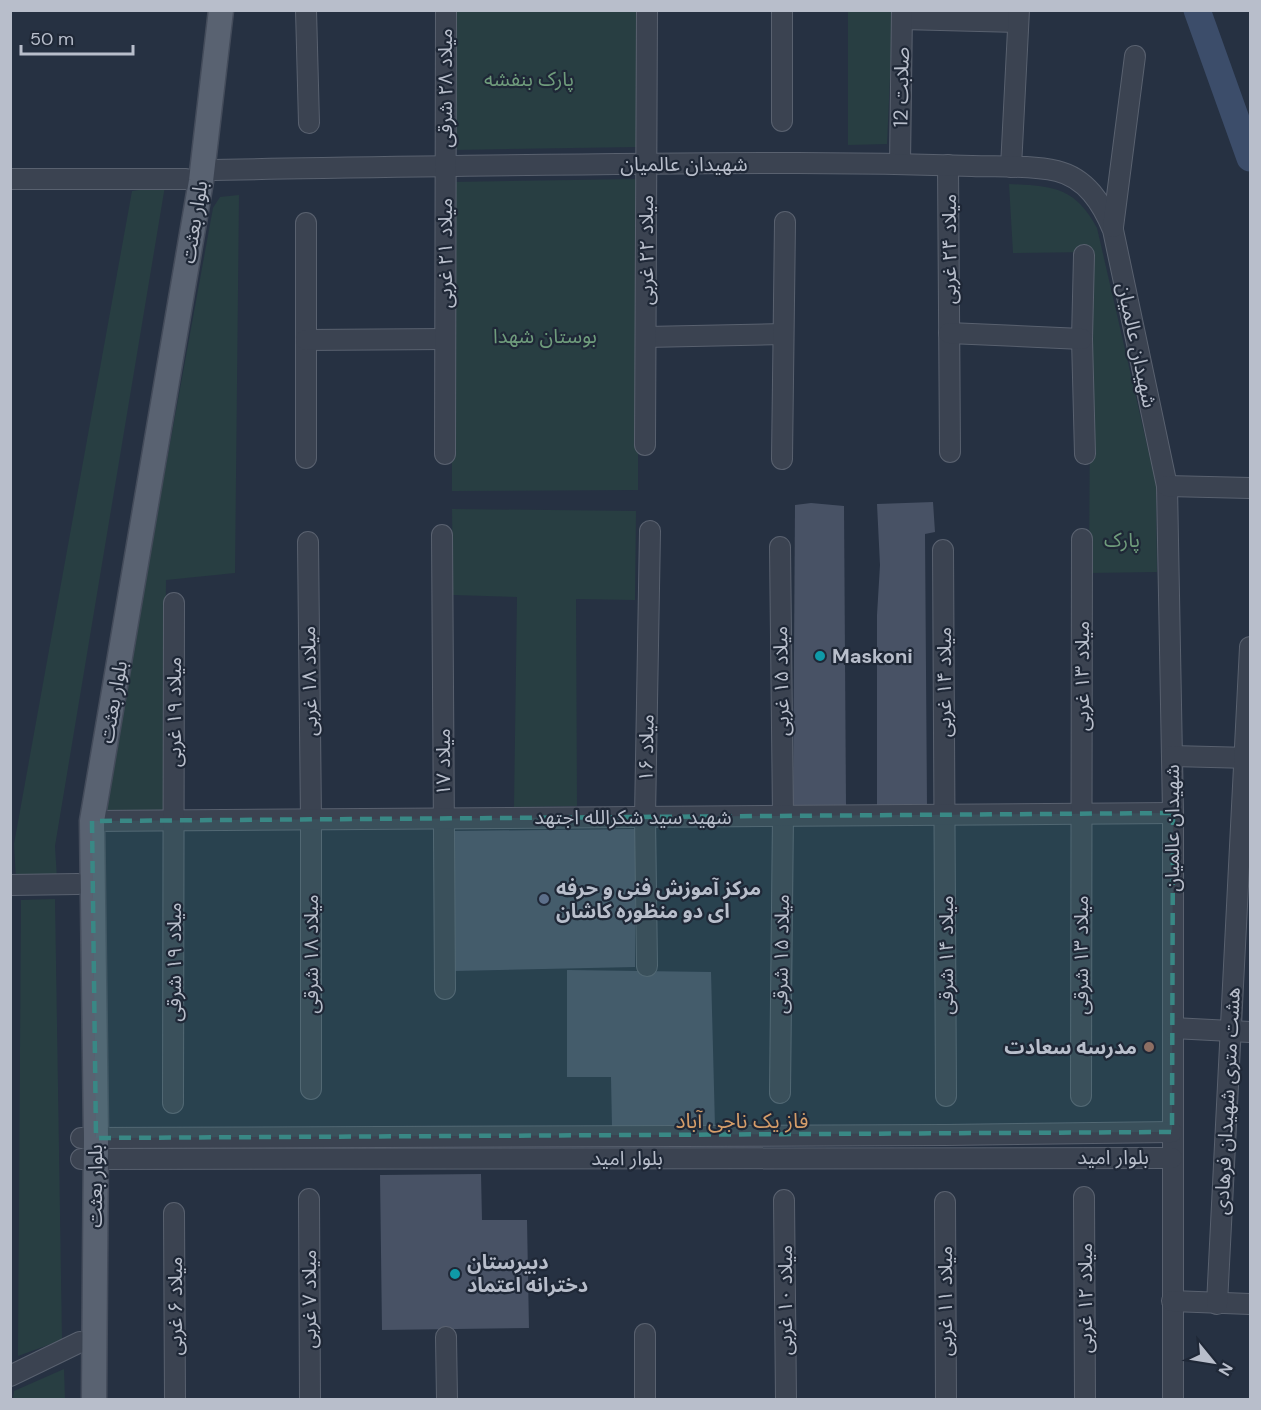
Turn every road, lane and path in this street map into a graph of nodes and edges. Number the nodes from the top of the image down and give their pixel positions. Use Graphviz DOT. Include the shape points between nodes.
graph roads {
  1 [pos="207,10"];
  2 [pos="221,10"];
  3 [pos="306,10"];
  4 [pos="446,10"];
  5 [pos="647,10"];
  6 [pos="782,10"];
  7 [pos="902,15"];
  8 [pos="1018,16"];
  9 [pos="1135,56"];
  10 [pos="782,121"];
  11 [pos="309,123"];
  12 [pos="646,163"];
  13 [pos="900,164"];
  14 [pos="948,165"];
  15 [pos="445,166"];
  16 [pos="1011,167"];
  17 [pos="194,175"];
  18 [pos="10,179"];
  19 [pos="785,222"];
  20 [pos="306,223"];
  21 [pos="1113,230"];
  22 [pos="1084,255"];
  23 [pos="949,333"];
  24 [pos="783,334"];
  25 [pos="646,337"];
  26 [pos="445,339"];
  27 [pos="1082,339"];
  28 [pos="306,340"];
  29 [pos="645,445"];
  30 [pos="950,452"];
  31 [pos="445,454"];
  32 [pos="1085,454"];
  33 [pos="306,458"];
  34 [pos="782,459"];
  35 [pos="1167,486"];
  36 [pos="1251,488"];
  37 [pos="650,531"];
  38 [pos="442,535"];
  39 [pos="1082,539"];
  40 [pos="308,542"];
  41 [pos="780,547"];
  42 [pos="943,550"];
  43 [pos="174,603"];
  44 [pos="1251,646"];
  45 [pos="1172,756"];
  46 [pos="1248,758"];
  47 [pos="1081,813"];
  48 [pos="1173,813"];
  49 [pos="945,814"];
  50 [pos="783,816"];
  51 [pos="645,817"];
  52 [pos="444,819"];
  53 [pos="311,820"];
  54 [pos="92,821"];
  55 [pos="175,821"];
  56 [pos="78,884"];
  57 [pos="10,885"];
  58 [pos="647,966"];
  59 [pos="445,989"];
  60 [pos="1173,1028"];
  61 [pos="1231,1031"];
  62 [pos="1251,1032"];
  63 [pos="311,1089"];
  64 [pos="780,1093"];
  65 [pos="946,1096"];
  66 [pos="1081,1096"];
  67 [pos="173,1103"];
  68 [pos="1172,1132"];
  69 [pos="588,1136"];
  70 [pos="500,1137"];
  71 [pos="88,1148"];
  72 [pos="502,1158"];
  73 [pos="588,1158"];
  74 [pos="1172,1158"];
  75 [pos="1084,1197"];
  76 [pos="309,1199"];
  77 [pos="784,1200"];
  78 [pos="945,1202"];
  79 [pos="174,1213"];
  80 [pos="1172,1301"];
  81 [pos="1217,1304"];
  82 [pos="1251,1305"];
  83 [pos="645,1334"];
  84 [pos="447,1337"];
  85 [pos="80,1342"];
  86 [pos="10,1376"];
  87 [pos="80,1400"];
  88 [pos="94,1400"];
  89 [pos="176,1400"];
  90 [pos="310,1400"];
  91 [pos="447,1400"];
  92 [pos="645,1400"];
  93 [pos="786,1400"];
  94 [pos="946,1400"];
  95 [pos="1085,1400"];
  96 [pos="1173,1400"];
  1 -- 17 [label="main road, بلوار بعثت"];
  2 -- 17 [label="main road, بلوار بعثت"];
  3 -- 11 [label="street"];
  4 -- 15 [label="street, میلاد ۲۸ شرقی"];
  5 -- 12 [label="street, میلاد ۲۲ غربی"];
  6 -- 10 [label="street"];
  7 -- 8 [label="street"];
  7 -- 13 [label="street, صلابت 12"];
  8 -- 16 [label="street"];
  9 -- 21 [label="street"];
  12 -- 13 [label="street, شهیدان عالمیان"];
  12 -- 15 [label="street, شهیدان عالمیان"];
  12 -- 25 [label="street, میلاد ۲۲ غربی"];
  13 -- 14 [label="street, شهیدان عالمیان"];
  14 -- 16 [label="street, شهیدان عالمیان"];
  14 -- 23 [label="street, میلاد ۲۴ غربی"];
  15 -- 17 [label="street, شهیدان عالمیان"];
  15 -- 26 [label="street, میلاد ۲۱ غربی"];
  16 -- 21 [label="street, شهیدان عالمیان" via="1056,171 1083,183 1106,213"];
  17 -- 18 [label="street, شهیدان عالمیان"];
  17 -- 54 [label="main road, بلوار بعثت"];
  17 -- 56 [label="main road, بلوار بعثت" via="78,821"];
  19 -- 24 [label="street"];
  20 -- 28 [label="street"];
  21 -- 35 [label="street, شهیدان عالمیان"];
  22 -- 27 [label="street"];
  23 -- 27 [label="street"];
  23 -- 30 [label="street, میلاد ۲۴ غربی"];
  24 -- 25 [label="street"];
  24 -- 34 [label="street"];
  25 -- 29 [label="street, میلاد ۲۲ غربی"];
  26 -- 28 [label="street"];
  26 -- 31 [label="street, میلاد ۲۱ غربی"];
  27 -- 32 [label="street"];
  28 -- 33 [label="street"];
  35 -- 36 [label="street"];
  35 -- 45 [label="street, شهیدان عالمیان"];
  37 -- 51 [label="street, میلاد ۱۶"];
  38 -- 52 [label="street, میلاد ۱۷"];
  39 -- 47 [label="street, میلاد ۱۳ غربی"];
  40 -- 53 [label="street, میلاد ۱۸ غربی"];
  41 -- 50 [label="street, میلاد ۱۵ غربی"];
  42 -- 49 [label="street, میلاد ۱۴ غربی"];
  43 -- 55 [label="street, میلاد ۱۹ غربی"];
  44 -- 46 [label="street, هشت متری شهیدان فرهادی"];
  45 -- 46 [label="street"];
  45 -- 48 [label="street, شهیدان عالمیان"];
  46 -- 61 [label="street, هشت متری شهیدان فرهادی"];
  47 -- 48 [label="street, شهید سید شکرالله اجتهد"];
  47 -- 49 [label="street, شهید سید شکرالله اجتهد"];
  47 -- 66 [label="street, میلاد ۱۳ شرقی"];
  48 -- 60 [label="street, شهیدان عالمیان"];
  49 -- 50 [label="street, شهید سید شکرالله اجتهد"];
  49 -- 65 [label="street, میلاد ۱۴ شرقی"];
  50 -- 51 [label="street, شهید سید شکرالله اجتهد"];
  50 -- 64 [label="street, میلاد ۱۵ شرقی"];
  51 -- 52 [label="street, شهید سید شکرالله اجتهد"];
  51 -- 58 [label="street, میلاد ۱۶"];
  52 -- 53 [label="street, شهید سید شکرالله اجتهد"];
  52 -- 59 [label="street, میلاد ۱۷"];
  53 -- 55 [label="street, شهید سید شکرالله اجتهد"];
  53 -- 63 [label="street, میلاد ۱۸ شرقی"];
  54 -- 55 [label="street, شهید سید شکرالله اجتهد"];
  54 -- 71 [label="main road, بلوار بعثت"];
  55 -- 67 [label="street, میلاد ۱۹ شرقی"];
  56 -- 57 [label="street"];
  56 -- 71 [label="main road, بلوار بعثت"];
  60 -- 61 [label="street"];
  60 -- 68 [label="street, شهیدان عالمیان"];
  61 -- 62 [label="street"];
  61 -- 81 [label="street, هشت متری شهیدان فرهادی"];
  68 -- 69 [label="street, بلوار امید"];
  68 -- 74 [label="street, شهیدان عالمیان"];
  69 -- 70 [label="street, بلوار امید"];
  69 -- 73 [label="street"];
  70 -- 71 [label="street, بلوار امید"];
  70 -- 72 [label="street"];
  71 -- 72 [label="street, بلوار امید"];
  71 -- 85 [label="main road, بلوار بعثت"];
  71 -- 88 [label="main road, بلوار بعثت"];
  72 -- 73 [label="street, بلوار امید"];
  73 -- 74 [label="street, بلوار امید"];
  74 -- 80 [label="street, شهیدان عالمیان"];
  75 -- 95 [label="street, میلاد ۱۲ غربی"];
  76 -- 90 [label="street, میلاد ۷ غربی"];
  77 -- 93 [label="street, میلاد ۱۰ غربی"];
  78 -- 94 [label="street, میلاد ۱۱ غربی"];
  79 -- 89 [label="street, میلاد ۶ غربی"];
  80 -- 81 [label="street"];
  80 -- 96 [label="street, شهیدان عالمیان"];
  81 -- 82 [label="street"];
  83 -- 92 [label="street"];
  84 -- 91 [label="street"];
  85 -- 86 [label="street"];
  85 -- 87 [label="main road, بلوار بعثت"];
}
